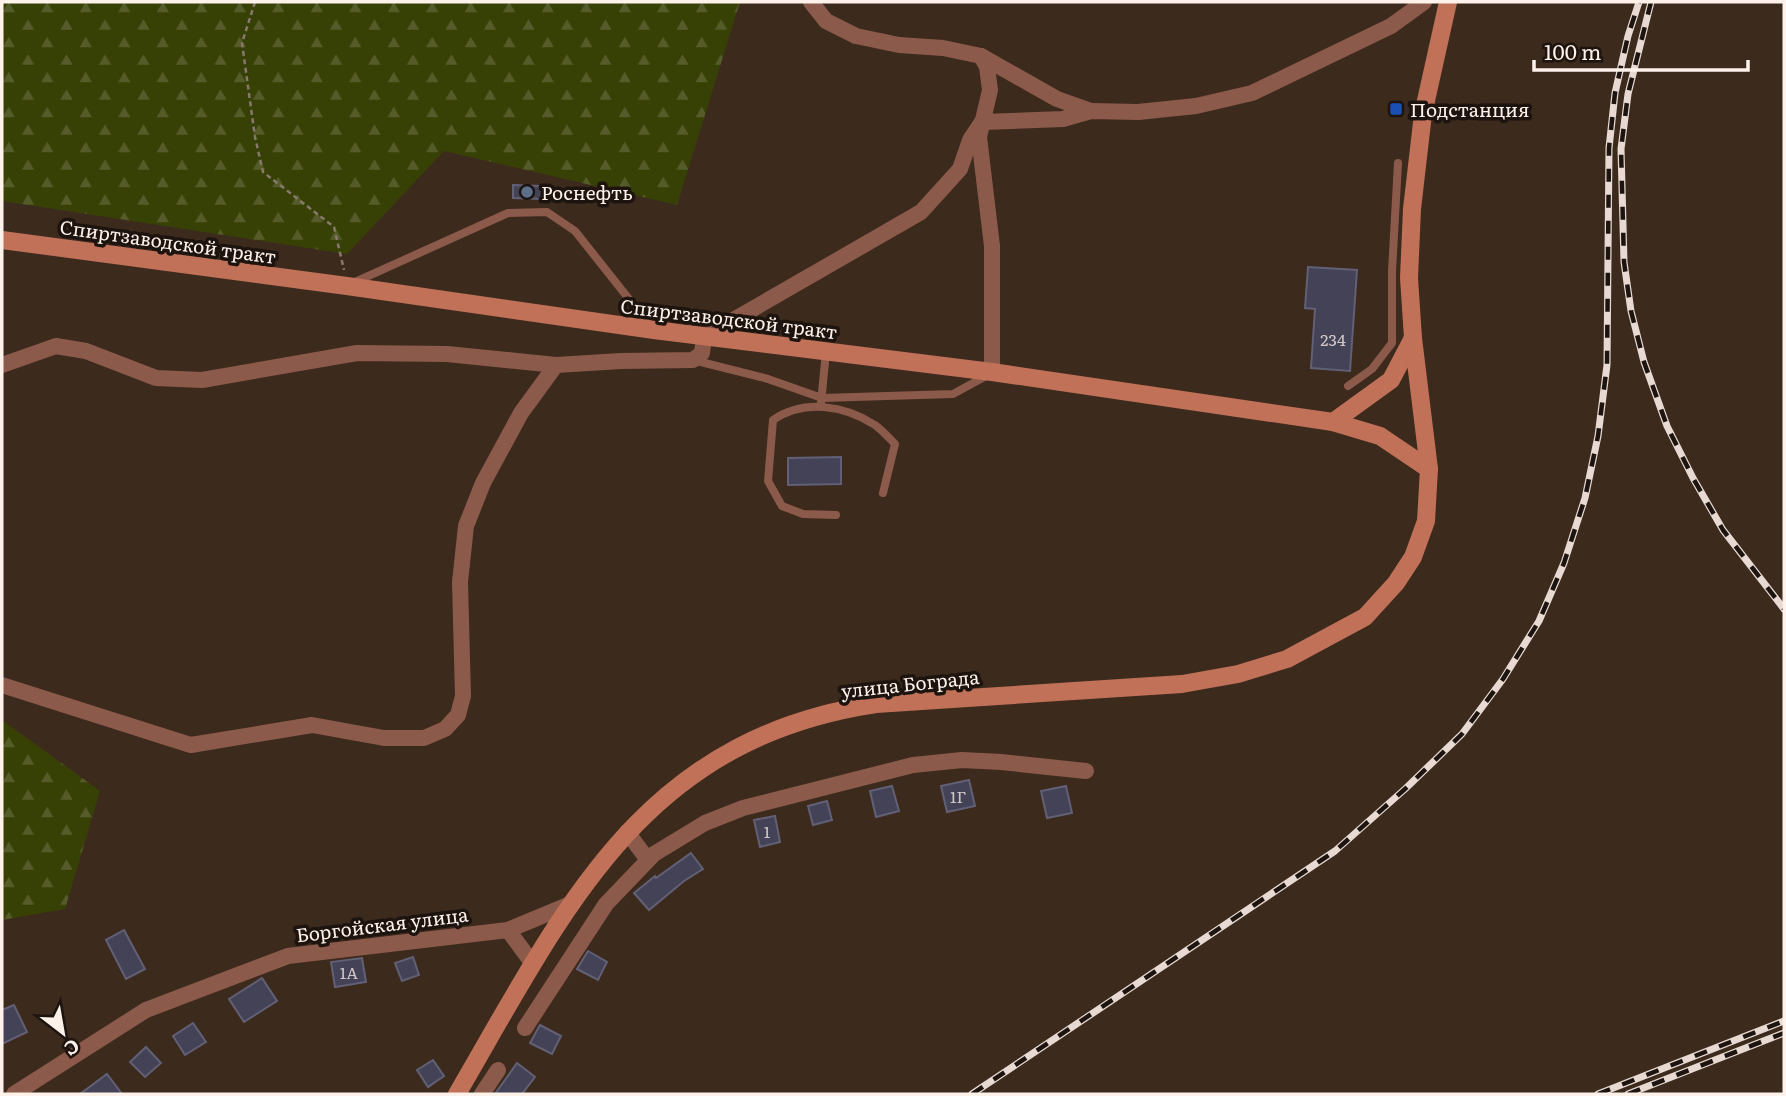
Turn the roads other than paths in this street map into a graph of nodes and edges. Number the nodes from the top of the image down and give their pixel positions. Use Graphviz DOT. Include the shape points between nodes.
graph roads {
  1 [pos="811,2"];
  2 [pos="1424,2"];
  3 [pos="1448,2"];
  4 [pos="981,57"];
  5 [pos="1091,111"];
  6 [pos="982,122"];
  7 [pos="1398,163"];
  8 [pos="2,240"];
  9 [pos="1401,271"];
  10 [pos="347,286"];
  11 [pos="654,330"];
  12 [pos="704,337"];
  13 [pos="1413,338"];
  14 [pos="826,352"];
  15 [pos="694,360"];
  16 [pos="2,365"];
  17 [pos="556,365"];
  18 [pos="992,372"];
  19 [pos="1348,386"];
  20 [pos="822,402"];
  21 [pos="1333,422"];
  22 [pos="1429,469"];
  23 [pos="883,493"];
  24 [pos="836,515"];
  25 [pos="2,685"];
  26 [pos="1086,771"];
  27 [pos="627,832"];
  28 [pos="648,860"];
  29 [pos="573,903"];
  30 [pos="508,930"];
  31 [pos="534,964"];
  32 [pos="525,1028"];
  33 [pos="498,1070"];
  34 [pos="14,1094"];
  35 [pos="457,1094"];
  36 [pos="482,1094"];
  1 -- 4 [label="street" via="827,21 856,36"];
  2 -- 5 [label="street" via="1391,26 1252,93 1196,106"];
  3 -- 9 [label="main road, улица Бограда" via="1423,114"];
  4 -- 5 [label="street" via="1056,99"];
  4 -- 6 [label="street" via="990,90"];
  5 -- 6 [label="street" via="1063,119"];
  6 -- 12 [label="street" via="960,169 921,212"];
  6 -- 18 [label="street" via="980,156 992,246"];
  7 -- 9 [label="lane"];
  8 -- 10 [label="main road, Спиртзаводской тракт"];
  9 -- 13 [label="main road, улица Бограда"];
  9 -- 19 [label="lane" via="1392,343 1372,369"];
  10 -- 11 [label="main road, Спиртзаводской тракт"];
  10 -- 11 [label="lane" via="508,213 547,212 575,231"];
  11 -- 12 [label="main road, Спиртзаводской тракт"];
  12 -- 14 [label="main road, Спиртзаводской тракт"];
  12 -- 15 [label="street" via="702,354"];
  13 -- 21 [label="main road" via="1391,380"];
  13 -- 22 [label="main road, улица Бограда"];
  14 -- 18 [label="main road, Спиртзаводской тракт"];
  14 -- 20 [label="lane"];
  15 -- 17 [label="street"];
  15 -- 20 [label="lane" via="768,379"];
  16 -- 17 [label="street" via="55,346 86,351 156,378 202,380 357,353 447,354"];
  17 -- 25 [label="street" via="521,413 466,526 460,582 463,696 458,715 446,729 424,738 384,738 312,725 191,745"];
  18 -- 20 [label="lane" via="953,394"];
  18 -- 21 [label="main road, Спиртзаводской тракт"];
  20 -- 23 [label="lane" via="877,426 895,444"];
  20 -- 24 [label="lane" via="786,411 773,420 768,481 782,506 803,514"];
  21 -- 22 [label="main road, Спиртзаводской тракт" via="1380,436"];
  22 -- 27 [label="main road, улица Бограда" via="1426,521 1413,557 1396,583 1365,617 1287,659 1182,684 876,704 797,721 741,745 690,776"];
  26 -- 28 [label="street" via="962,760 913,765 743,808 705,823"];
  27 -- 28 [label="street"];
  27 -- 29 [label="main road, улица Бограда"];
  28 -- 32 [label="street" via="606,904"];
  29 -- 30 [label="street, Боргойская улица"];
  29 -- 31 [label="main road, улица Бограда"];
  30 -- 31 [label="street"];
  30 -- 34 [label="street, Боргойская улица" via="288,956 146,1010"];
  31 -- 35 [label="main road, улица Бограда"];
  33 -- 36 [label="street"];
}
